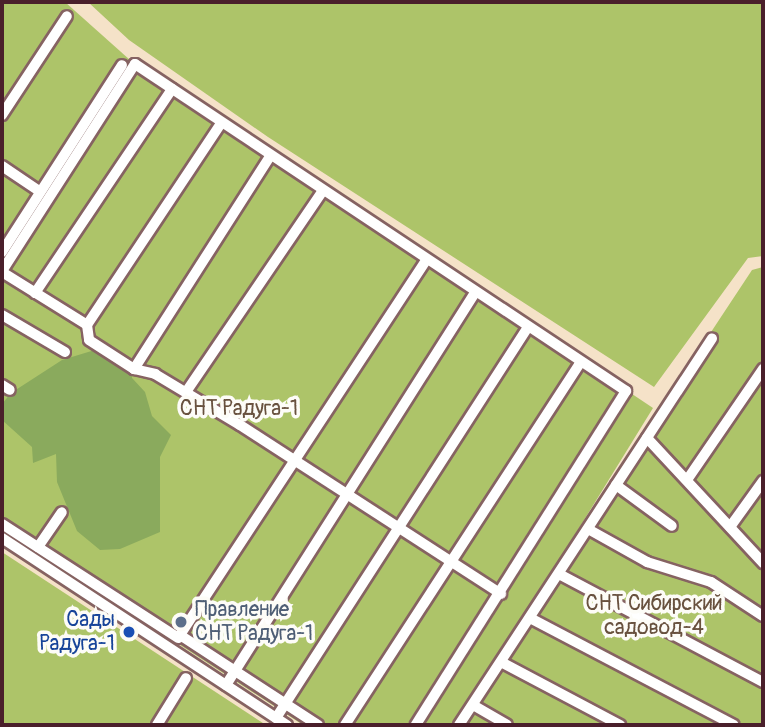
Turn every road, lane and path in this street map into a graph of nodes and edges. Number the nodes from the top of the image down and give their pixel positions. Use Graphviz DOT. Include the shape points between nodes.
graph roads {
  1 [pos="67,16"];
  2 [pos="121,65"];
  3 [pos="172,89"];
  4 [pos="2,115"];
  5 [pos="221,123"];
  6 [pos="270,156"];
  7 [pos="2,166"];
  8 [pos="39,191"];
  9 [pos="322,192"];
  10 [pos="3,245"];
  11 [pos="426,261"];
  12 [pos="2,272"];
  13 [pos="35,293"];
  14 [pos="475,293"];
  15 [pos="2,315"];
  16 [pos="87,325"];
  17 [pos="528,327"];
  18 [pos="712,339"];
  19 [pos="65,352"];
  20 [pos="581,362"];
  21 [pos="134,369"];
  22 [pos="763,369"];
  23 [pos="186,392"];
  24 [pos="647,438"];
  25 [pos="296,461"];
  26 [pos="687,480"];
  27 [pos="763,481"];
  28 [pos="616,485"];
  29 [pos="347,494"];
  30 [pos="62,512"];
  31 [pos="2,524"];
  32 [pos="672,526"];
  33 [pos="730,527"];
  34 [pos="399,528"];
  35 [pos="588,530"];
  36 [pos="2,538"];
  37 [pos="38,547"];
  38 [pos="451,561"];
  39 [pos="763,563"];
  40 [pos="559,575"];
  41 [pos="501,594"];
  42 [pos="763,616"];
  43 [pos="530,618"];
  44 [pos="180,635"];
  45 [pos="170,649"];
  46 [pos="501,662"];
  47 [pos="235,671"];
  48 [pos="186,678"];
  49 [pos="763,682"];
  50 [pos="226,685"];
  51 [pos="285,704"];
  52 [pos="473,705"];
  53 [pos="276,718"];
  54 [pos="157,725"];
  55 [pos="287,725"];
  56 [pos="318,725"];
  57 [pos="345,725"];
  58 [pos="416,725"];
  59 [pos="459,725"];
  60 [pos="507,725"];
  61 [pos="620,725"];
  62 [pos="734,725"];
  1 -- 4 [label="street"];
  2 -- 8 [label="street"];
  3 -- 5 [label="street"];
  3 -- 12 [label="street" via="135,64"];
  3 -- 13 [label="street"];
  5 -- 6 [label="street"];
  5 -- 16 [label="street"];
  6 -- 9 [label="street"];
  6 -- 21 [label="street"];
  7 -- 8 [label="street"];
  8 -- 10 [label="street"];
  9 -- 11 [label="street"];
  9 -- 23 [label="street"];
  11 -- 14 [label="street"];
  11 -- 25 [label="street"];
  12 -- 13 [label="street"];
  13 -- 16 [label="street"];
  14 -- 17 [label="street"];
  14 -- 29 [label="street"];
  15 -- 19 [label="street"];
  16 -- 21 [label="street" via="89,340"];
  17 -- 20 [label="street"];
  17 -- 34 [label="street"];
  18 -- 24 [label="street"];
  20 -- 38 [label="street"];
  20 -- 41 [label="street" via="626,391"];
  21 -- 23 [label="street"];
  22 -- 26 [label="street"];
  23 -- 25 [label="street"];
  24 -- 26 [label="street"];
  24 -- 28 [label="street"];
  25 -- 29 [label="street"];
  25 -- 44 [label="street"];
  26 -- 33 [label="street"];
  27 -- 33 [label="street"];
  28 -- 32 [label="street"];
  28 -- 35 [label="street"];
  29 -- 34 [label="street"];
  29 -- 47 [label="street"];
  30 -- 37 [label="street"];
  31 -- 37 [label="street"];
  33 -- 39 [label="street"];
  34 -- 38 [label="street"];
  34 -- 51 [label="street"];
  35 -- 40 [label="street"];
  35 -- 42 [label="street" via="647,562 711,582"];
  36 -- 45 [label="street"];
  37 -- 44 [label="street"];
  38 -- 41 [label="street"];
  38 -- 57 [label="street"];
  40 -- 43 [label="street"];
  40 -- 49 [label="street"];
  41 -- 58 [label="street"];
  43 -- 46 [label="street"];
  43 -- 62 [label="street"];
  44 -- 45 [label="street"];
  44 -- 47 [label="street"];
  45 -- 50 [label="street"];
  46 -- 52 [label="street"];
  46 -- 61 [label="street"];
  47 -- 50 [label="street"];
  47 -- 51 [label="street"];
  48 -- 54 [label="street"];
  50 -- 53 [label="street"];
  51 -- 53 [label="street"];
  51 -- 56 [label="street"];
  52 -- 59 [label="street"];
  52 -- 60 [label="street"];
  53 -- 55 [label="street"];
}
